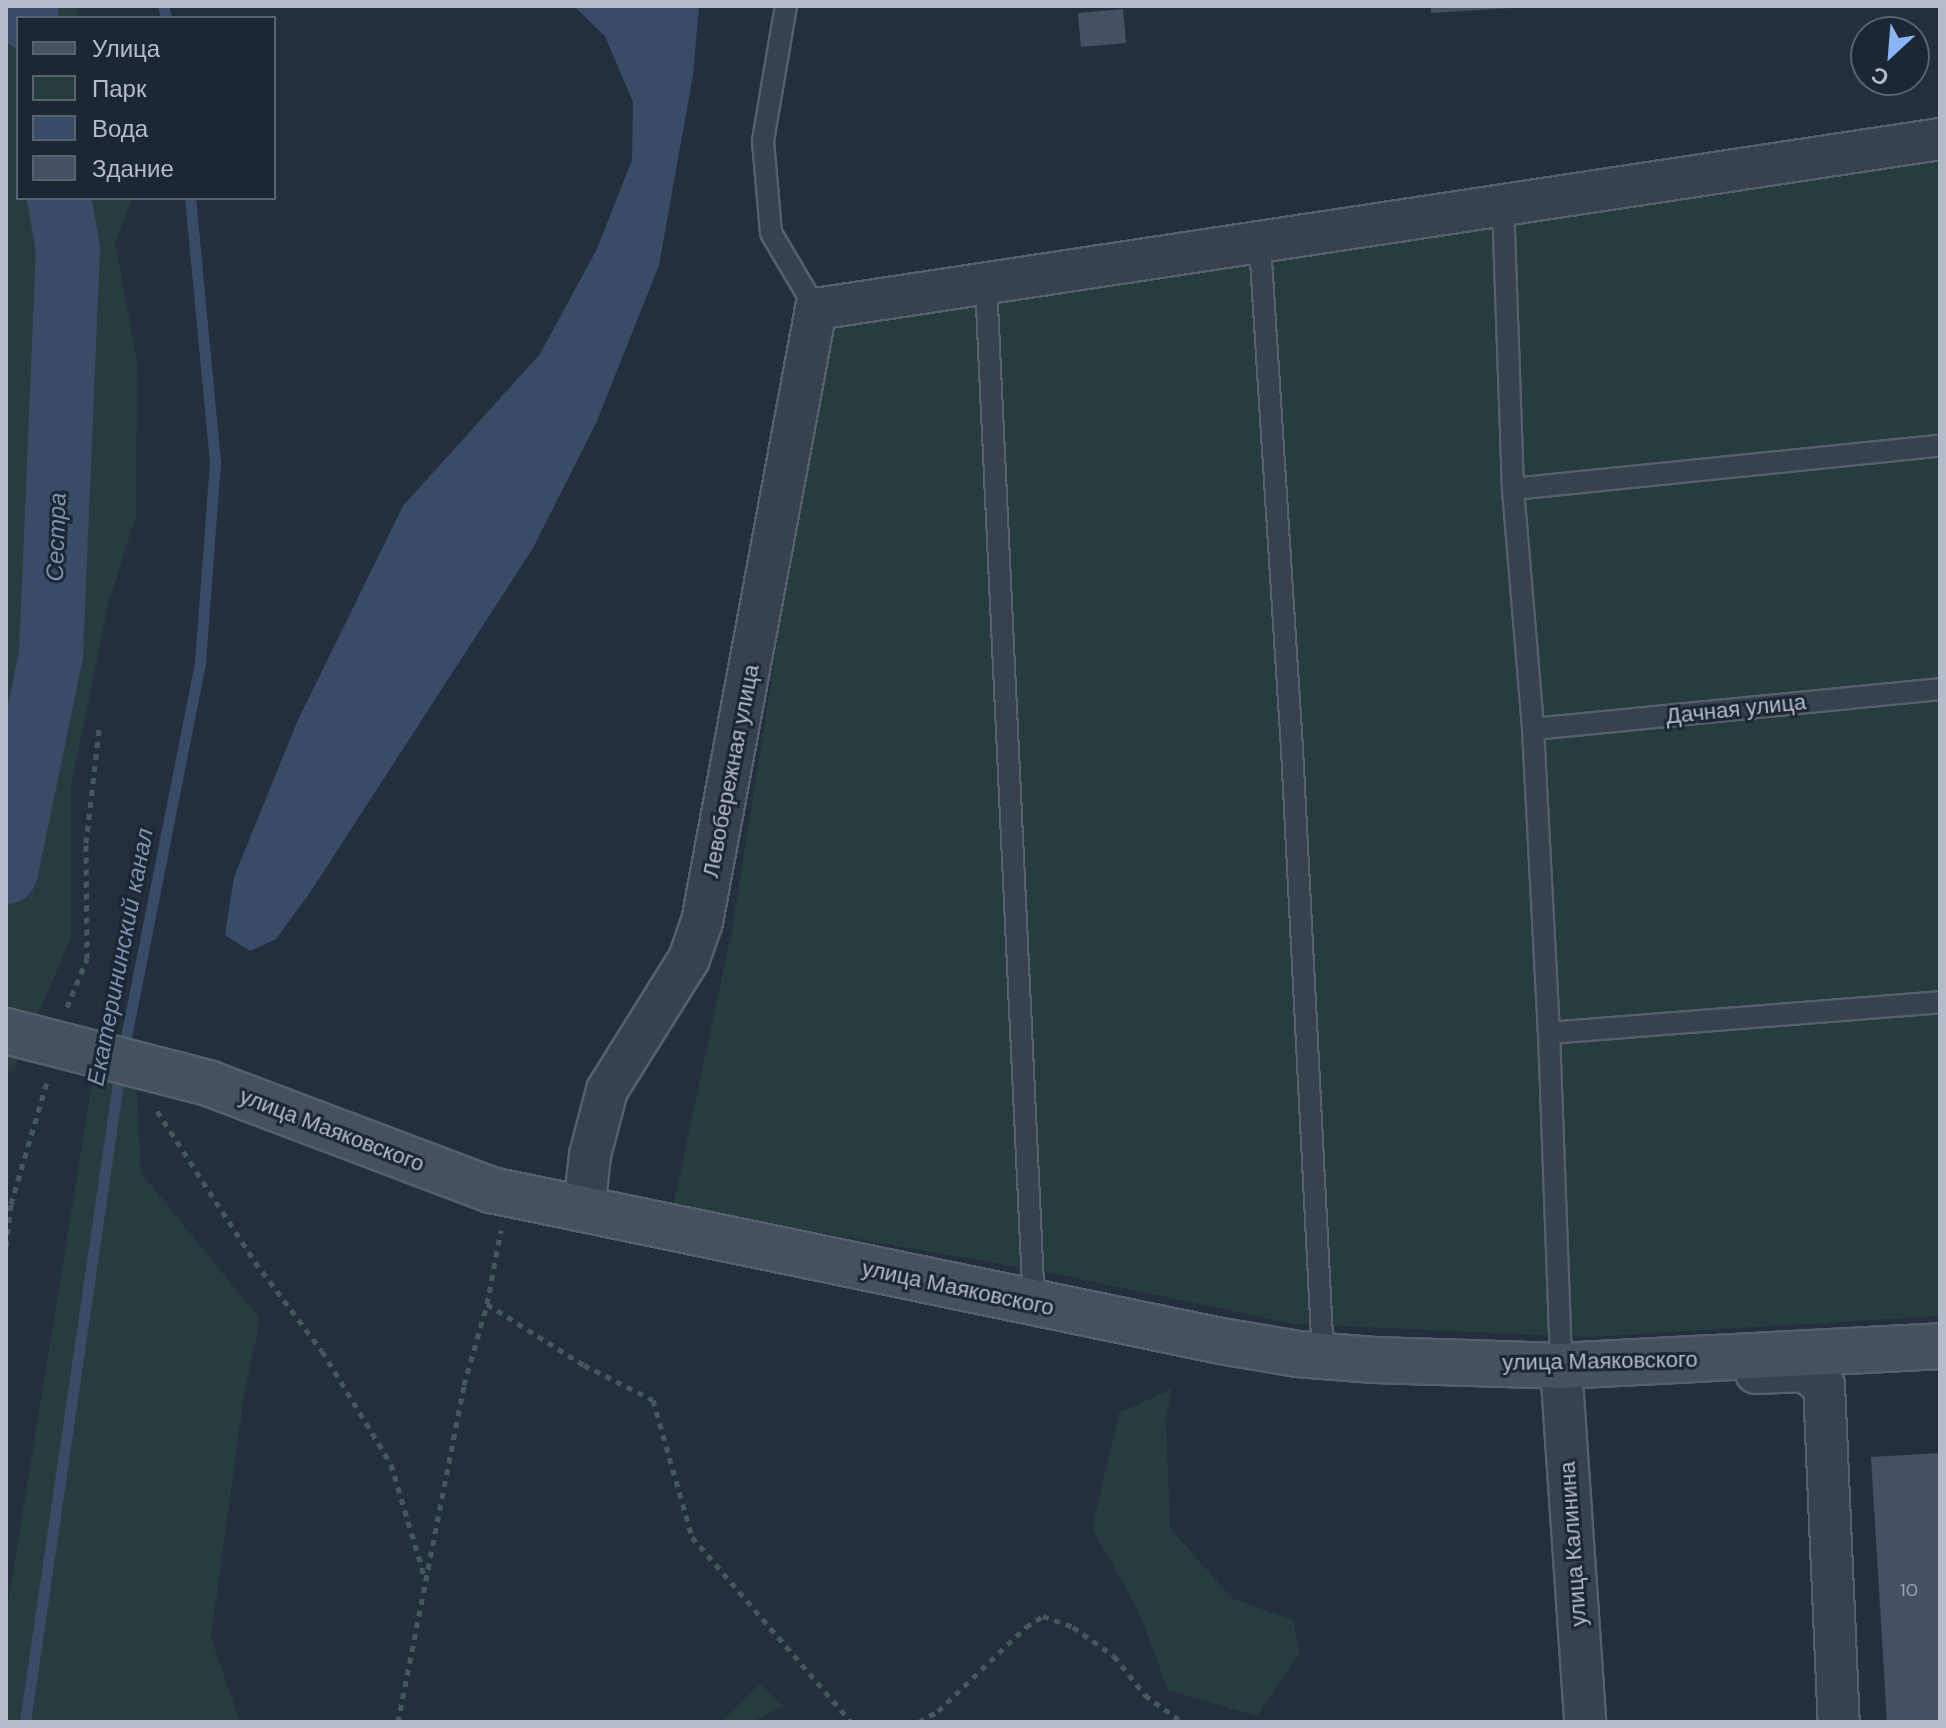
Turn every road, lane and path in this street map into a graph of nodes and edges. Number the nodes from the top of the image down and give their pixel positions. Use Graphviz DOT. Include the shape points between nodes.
graph roads {
  1 [pos="786,6"];
  2 [pos="1940,139"];
  3 [pos="1503,203"];
  4 [pos="1260,244"];
  5 [pos="986,284"];
  6 [pos="816,309"];
  7 [pos="1940,446"];
  8 [pos="1513,489"];
  9 [pos="1940,689"];
  10 [pos="1533,729"];
  11 [pos="99,730"];
  12 [pos="1940,1002"];
  13 [pos="61,1019"];
  14 [pos="6,1031"];
  15 [pos="1549,1033"];
  16 [pos="49,1077"];
  17 [pos="151,1103"];
  18 [pos="508,1194"];
  19 [pos="584,1210"];
  20 [pos="6,1246"];
  21 [pos="487,1304"];
  22 [pos="1034,1304"];
  23 [pos="1940,1346"];
  24 [pos="1323,1356"];
  25 [pos="1618,1363"];
  26 [pos="1561,1366"];
  27 [pos="425,1579"];
  28 [pos="398,1722"];
  29 [pos="851,1722"];
  30 [pos="919,1722"];
  31 [pos="1182,1722"];
  32 [pos="1585,1722"];
  33 [pos="1839,1722"];
  1 -- 6 [label="lane" via="763,141 771,233"];
  2 -- 3 [label="street"];
  3 -- 4 [label="street"];
  3 -- 8 [label="lane"];
  4 -- 5 [label="street"];
  4 -- 24 [label="lane"];
  5 -- 6 [label="street"];
  5 -- 22 [label="lane"];
  6 -- 19 [label="street, Левобережная улица" via="702,922 689,959 607,1090 590,1155"];
  7 -- 8 [label="lane"];
  8 -- 10 [label="lane"];
  9 -- 10 [label="lane, Дачная улица"];
  10 -- 15 [label="lane"];
  11 -- 13 [label="path" via="86,843 87,959"];
  12 -- 15 [label="lane"];
  14 -- 18 [label="street, улица Маяковского" via="208,1083"];
  15 -- 26 [label="lane"];
  16 -- 20 [label="path" via="11,1204"];
  17 -- 27 [label="path" via="255,1262 322,1351 391,1464"];
  18 -- 19 [label="street, улица Маяковского"];
  18 -- 21 [label="path"];
  19 -- 22 [label="street, улица Маяковского"];
  21 -- 27 [label="path" via="464,1385"];
  21 -- 29 [label="path" via="584,1365 653,1400 692,1537"];
  22 -- 24 [label="street, улица Маяковского"];
  23 -- 25 [label="street, улица Маяковского"];
  24 -- 26 [label="street, улица Маяковского"];
  25 -- 26 [label="street, улица Маяковского"];
  25 -- 33 [label="street" via="1668,1377 1804,1371 1824,1385"];
  26 -- 32 [label="street, улица Калинина"];
  27 -- 28 [label="path"];
  30 -- 31 [label="path" via="1043,1616 1073,1627 1114,1656 1145,1695"];
}
